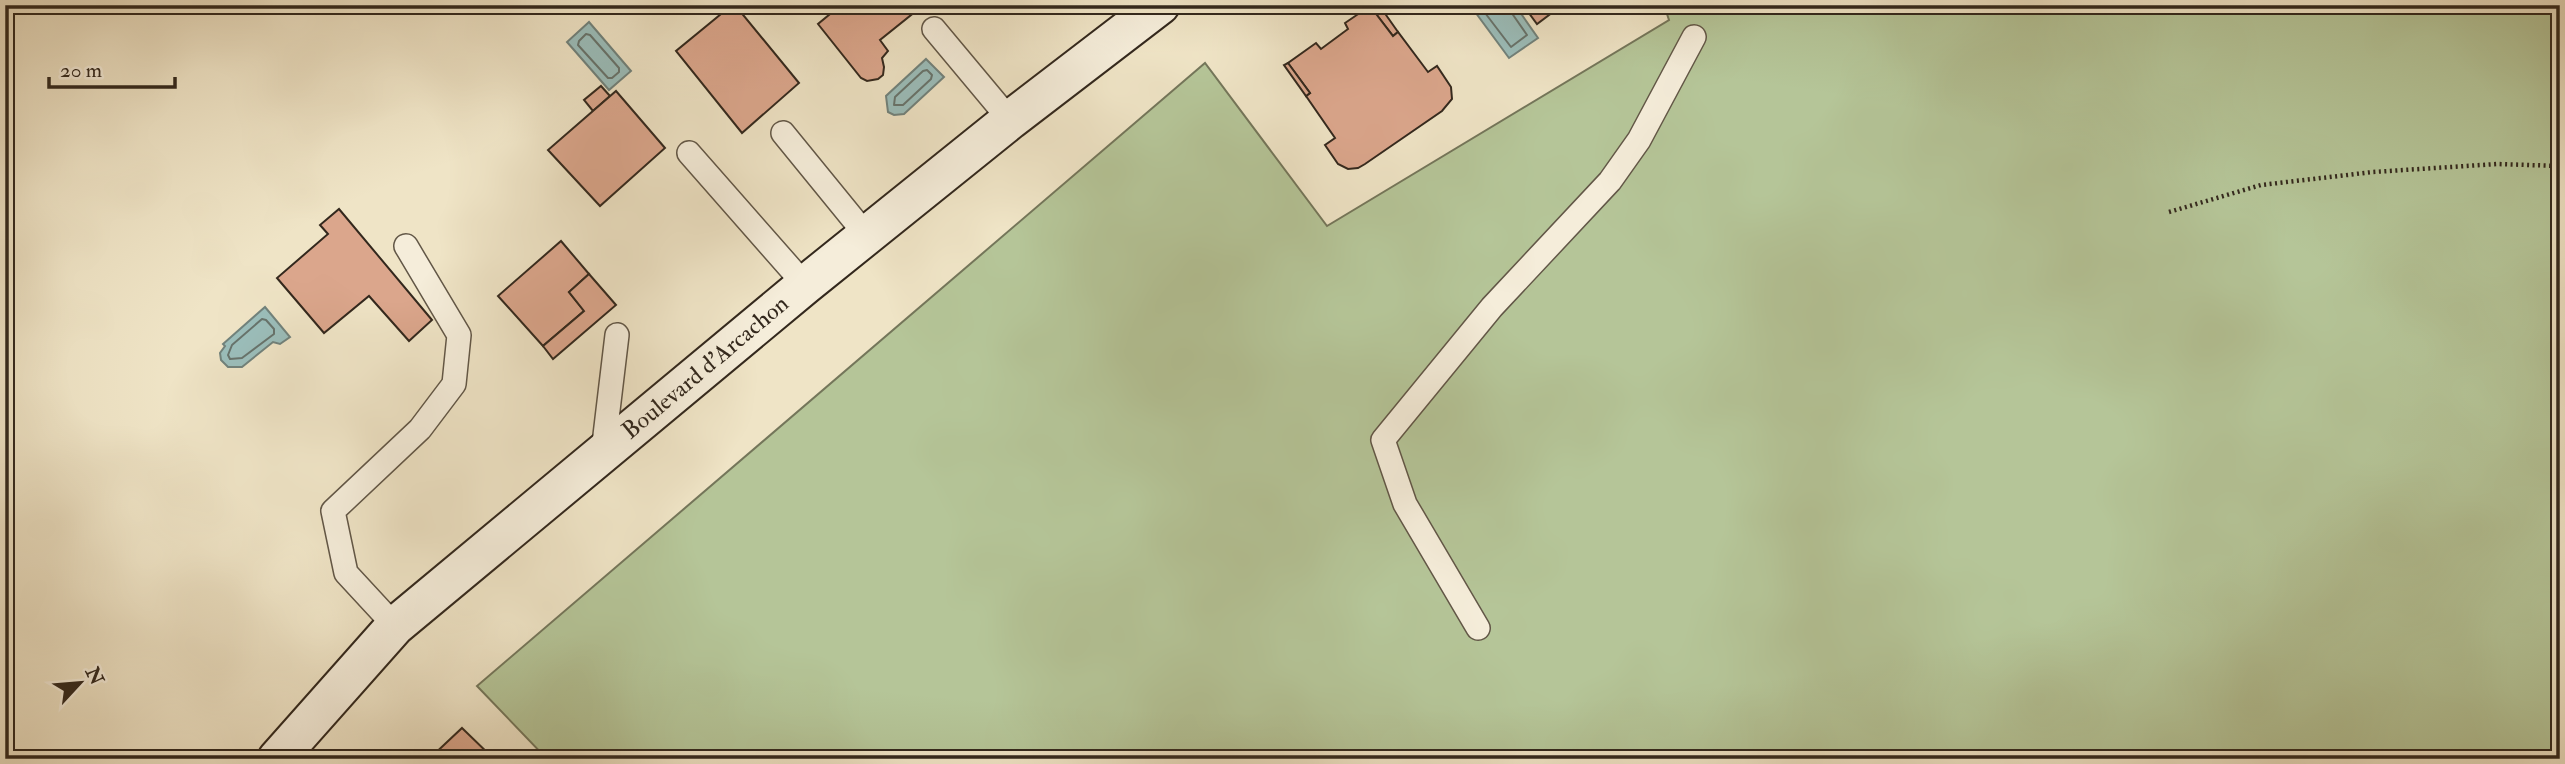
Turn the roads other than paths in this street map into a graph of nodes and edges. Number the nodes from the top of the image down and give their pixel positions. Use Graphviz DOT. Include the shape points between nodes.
graph roads {
  1 [pos="1160,5"];
  2 [pos="934,29"];
  3 [pos="1694,37"];
  4 [pos="1010,120"];
  5 [pos="783,133"];
  6 [pos="689,153"];
  7 [pos="867,236"];
  8 [pos="406,246"];
  9 [pos="805,285"];
  10 [pos="617,335"];
  11 [pos="603,452"];
  12 [pos="395,626"];
  13 [pos="1478,628"];
  14 [pos="277,759"];
  1 -- 4 [label="main road, Boulevard d'Arcachon"];
  2 -- 4 [label="lane"];
  3 -- 13 [label="lane" via="1639,140 1610,181 1492,307 1383,440 1405,504"];
  4 -- 7 [label="main road, Boulevard d'Arcachon"];
  5 -- 7 [label="lane"];
  6 -- 9 [label="lane"];
  7 -- 9 [label="main road, Boulevard d'Arcachon"];
  8 -- 12 [label="lane" via="458,335 454,384 420,429 332,511 346,573"];
  9 -- 11 [label="main road, Boulevard d'Arcachon"];
  10 -- 11 [label="lane"];
  11 -- 12 [label="main road, Boulevard d'Arcachon"];
  12 -- 14 [label="main road, Boulevard d'Arcachon"];
}
